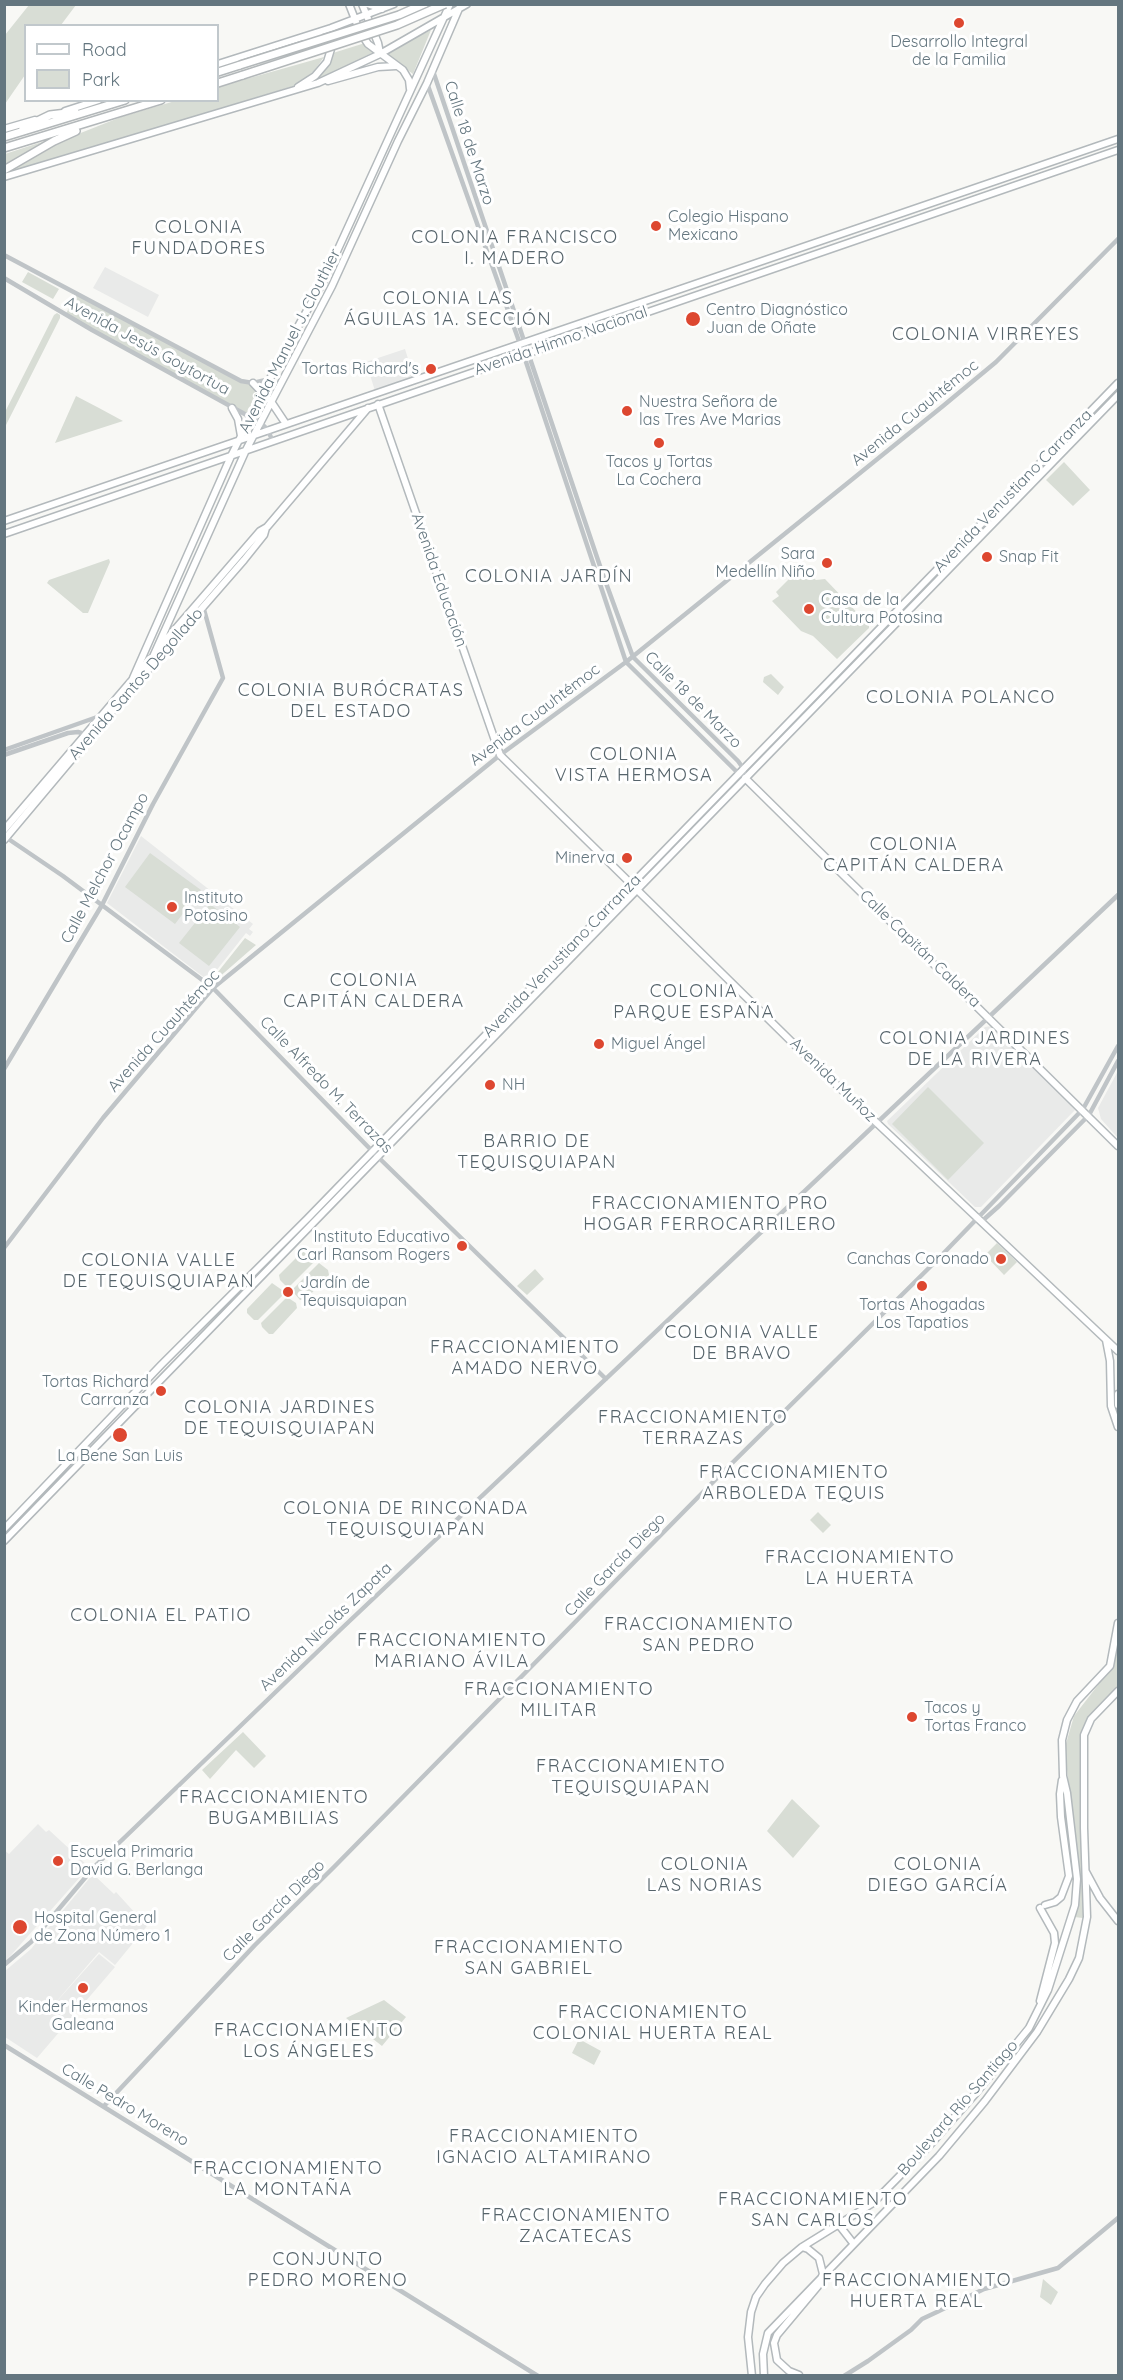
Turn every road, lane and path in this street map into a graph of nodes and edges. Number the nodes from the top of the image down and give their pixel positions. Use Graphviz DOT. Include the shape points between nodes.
graph roads {
  1 [pos="362,4"];
  2 [pos="367,4"];
  3 [pos="394,4"];
  4 [pos="424,4"];
  5 [pos="448,4"];
  6 [pos="467,4"];
  7 [pos="349,5"];
  8 [pos="460,7"];
  9 [pos="382,10"];
  10 [pos="366,16"];
  11 [pos="444,18"];
  12 [pos="355,20"];
  13 [pos="339,25"];
  14 [pos="291,40"];
  15 [pos="380,54"];
  16 [pos="219,64"];
  17 [pos="398,66"];
  18 [pos="432,71"];
  19 [pos="219,72"];
  20 [pos="219,83"];
  21 [pos="318,83"];
  22 [pos="427,84"];
  23 [pos="292,90"];
  24 [pos="410,92"];
  25 [pos="93,102"];
  26 [pos="119,102"];
  27 [pos="155,102"];
  28 [pos="94,110"];
  29 [pos="50,116"];
  30 [pos="107,117"];
  31 [pos="4,129"];
  32 [pos="390,135"];
  33 [pos="4,137"];
  34 [pos="1119,139"];
  35 [pos="398,141"];
  36 [pos="4,148"];
  37 [pos="1119,150"];
  38 [pos="4,170"];
  39 [pos="4,177"];
  40 [pos="1119,239"];
  41 [pos="4,255"];
  42 [pos="4,278"];
  43 [pos="523,343"];
  44 [pos="526,353"];
  45 [pos="270,379"];
  46 [pos="253,383"];
  47 [pos="1119,383"];
  48 [pos="263,392"];
  49 [pos="1119,395"];
  50 [pos="272,403"];
  51 [pos="378,404"];
  52 [pos="232,408"];
  53 [pos="368,408"];
  54 [pos="250,418"];
  55 [pos="261,423"];
  56 [pos="286,424"];
  57 [pos="268,430"];
  58 [pos="255,435"];
  59 [pos="239,438"];
  60 [pos="272,440"];
  61 [pos="246,450"];
  62 [pos="232,454"];
  63 [pos="4,521"];
  64 [pos="4,534"];
  65 [pos="174,585"];
  66 [pos="183,589"];
  67 [pos="201,604"];
  68 [pos="153,655"];
  69 [pos="633,657"];
  70 [pos="626,662"];
  71 [pos="147,670"];
  72 [pos="133,678"];
  73 [pos="100,716"];
  74 [pos="87,735"];
  75 [pos="4,750"];
  76 [pos="4,755"];
  77 [pos="500,755"];
  78 [pos="741,771"];
  79 [pos="745,777"];
  80 [pos="5,836"];
  81 [pos="633,887"];
  82 [pos="1119,896"];
  83 [pos="102,905"];
  84 [pos="213,988"];
  85 [pos="989,1017"];
  86 [pos="1119,1046"];
  87 [pos="1119,1061"];
  88 [pos="4,1069"];
  89 [pos="1083,1109"];
  90 [pos="1089,1116"];
  91 [pos="877,1123"];
  92 [pos="1119,1146"];
  93 [pos="375,1153"];
  94 [pos="981,1218"];
  95 [pos="4,1248"];
  96 [pos="1106,1339"];
  97 [pos="1119,1351"];
  98 [pos="606,1379"];
  99 [pos="1119,1394"];
  100 [pos="1119,1405"];
  101 [pos="1119,1427"];
  102 [pos="4,1529"];
  103 [pos="4,1541"];
  104 [pos="1119,1623"];
  105 [pos="1119,1691"];
  106 [pos="1063,1776"];
  107 [pos="1085,1870"];
  108 [pos="1119,1921"];
  109 [pos="4,1965"];
  110 [pos="1036,2012"];
  111 [pos="4,2045"];
  112 [pos="104,2106"];
  113 [pos="1119,2218"];
  114 [pos="839,2225"];
  115 [pos="853,2243"];
  116 [pos="802,2247"];
  117 [pos="823,2274"];
  118 [pos="538,2376"];
  119 [pos="750,2376"];
  120 [pos="764,2376"];
  121 [pos="799,2376"];
  122 [pos="844,2376"];
  1 -- 10 [label="main road"];
  2 -- 9 [label="main road"];
  3 -- 9 [label="main road"];
  4 -- 19 [label="highway, bridge"];
  5 -- 11 [label="main road, Avenida Manuel J. Clouthier"];
  5 -- 20 [label="highway, bridge" via="397,25"];
  6 -- 8 [label="main road"];
  7 -- 12 [label="main road"];
  7 -- 13 [label="main road"];
  8 -- 11 [label="main road"];
  8 -- 18 [label="main road, Avenida Manuel J. Clouthier"];
  9 -- 10 [label="main road"];
  10 -- 12 [label="main road"];
  10 -- 15 [label="main road"];
  11 -- 15 [label="main road"];
  11 -- 24 [label="main road, Avenida Manuel J. Clouthier"];
  12 -- 13 [label="main road"];
  12 -- 15 [label="main road" via="368,44"];
  13 -- 14 [label="main road"];
  14 -- 16 [label="main road"];
  14 -- 23 [label="main road" via="320,37 327,40 331,49 327,62 315,75"];
  15 -- 17 [label="main road"];
  15 -- 21 [label="main road"];
  17 -- 21 [label="main road" via="378,67"];
  17 -- 24 [label="main road" via="407,75"];
  18 -- 22 [label="main road, Avenida Manuel J. Clouthier"];
  18 -- 43 [label="street, Calle 18 de Marzo"];
  21 -- 23 [label="main road"];
  22 -- 35 [label="main road, Avenida Manuel J. Clouthier"];
  22 -- 43 [label="street, Calle 18 de Marzo"];
  23 -- 39 [label="main road"];
  24 -- 32 [label="main road, Avenida Manuel J. Clouthier"];
  25 -- 29 [label="main road"];
  26 -- 28 [label="highway"];
  27 -- 30 [label="highway"];
  28 -- 29 [label="highway"];
  28 -- 33 [label="highway"];
  29 -- 31 [label="main road"];
  29 -- 33 [label="highway"];
  30 -- 36 [label="highway"];
  30 -- 38 [label="highway"];
  32 -- 35 [label="main road"];
  32 -- 45 [label="main road, Avenida Manuel J. Clouthier" via="323,282"];
  34 -- 43 [label="main road, Avenida Himno Nacional"];
  35 -- 50 [label="main road, Avenida Manuel J. Clouthier" via="333,286"];
  37 -- 44 [label="main road, Avenida Himno Nacional"];
  40 -- 69 [label="street, Avenida Cuauhtémoc" via="996,362"];
  41 -- 46 [label="street, Avenida Jesús Goytortua" via="241,381"];
  42 -- 52 [label="street, Avenida Jesús Goytortua"];
  43 -- 44 [label="street, Calle 18 de Marzo"];
  43 -- 56 [label="main road, Avenida Himno Nacional"];
  44 -- 51 [label="main road, Avenida Himno Nacional"];
  44 -- 69 [label="street, Calle 18 de Marzo"];
  44 -- 70 [label="street, Calle 18 de Marzo"];
  45 -- 46 [label="street, Avenida Jesús Goytortua"];
  45 -- 48 [label="main road, Avenida Manuel J. Clouthier"];
  46 -- 48 [label="main road"];
  47 -- 78 [label="main road, Avenida Venustiano Carranza"];
  48 -- 50 [label="main road"];
  48 -- 54 [label="main road, Avenida Manuel J. Clouthier"];
  49 -- 79 [label="main road, Avenida Venustiano Carranza"];
  50 -- 55 [label="main road, Avenida Manuel J. Clouthier"];
  50 -- 56 [label="main road"];
  51 -- 53 [label="main road, Avenida Himno Nacional"];
  51 -- 77 [label="main road, Avenida Educación"];
  52 -- 54 [label="street, Avenida Jesús Goytortua"];
  52 -- 59 [label="main road" via="238,419"];
  53 -- 60 [label="main road, Avenida Himno Nacional"];
  53 -- 67 [label="main road, Avenida Santos Degollado" via="264,535"];
  54 -- 55 [label="street, Avenida Jesús Goytortua"];
  54 -- 59 [label="main road, Avenida Manuel J. Clouthier"];
  55 -- 57 [label="street, Avenida Jesús Goytortua"];
  55 -- 58 [label="main road, Avenida Manuel J. Clouthier"];
  56 -- 57 [label="main road, Avenida Himno Nacional"];
  57 -- 58 [label="main road, Avenida Himno Nacional"];
  57 -- 60 [label="street, Avenida Jesús Goytortua"];
  58 -- 59 [label="main road, Avenida Himno Nacional"];
  58 -- 61 [label="main road, Avenida Manuel J. Clouthier"];
  59 -- 62 [label="main road, Avenida Manuel J. Clouthier"];
  59 -- 63 [label="main road, Avenida Himno Nacional"];
  60 -- 61 [label="main road, Avenida Himno Nacional"];
  61 -- 62 [label="main road, Avenida Himno Nacional"];
  61 -- 66 [label="main road, Avenida Manuel J. Clouthier"];
  62 -- 64 [label="main road, Avenida Himno Nacional"];
  62 -- 65 [label="main road, Avenida Manuel J. Clouthier"];
  65 -- 66 [label="main road"];
  65 -- 72 [label="main road, Avenida Manuel J. Clouthier"];
  66 -- 68 [label="main road, Avenida Manuel J. Clouthier"];
  67 -- 68 [label="main road, Avenida Santos Degollado"];
  67 -- 71 [label="main road, Avenida Santos Degollado"];
  67 -- 83 [label="street, Calle Melchor Ocampo" via="223,678"];
  68 -- 71 [label="main road, Avenida Manuel J. Clouthier"];
  68 -- 72 [label="main road, Avenida Santos Degollado"];
  69 -- 70 [label="street, Avenida Cuauhtémoc"];
  69 -- 78 [label="street, Calle 18 de Marzo"];
  70 -- 77 [label="street, Avenida Cuauhtémoc"];
  70 -- 78 [label="street, Calle 18 de Marzo"];
  71 -- 74 [label="main road, Avenida Santos Degollado"];
  72 -- 73 [label="main road, Avenida Santos Degollado"];
  73 -- 74 [label="main road, Avenida Santos Degollado"];
  73 -- 75 [label="street"];
  74 -- 76 [label="street" via="68,734"];
  74 -- 80 [label="main road, Avenida Santos Degollado"];
  77 -- 81 [label="main road, Avenida Muñoz"];
  77 -- 84 [label="street, Avenida Cuauhtémoc"];
  78 -- 79 [label="street, Calle 18 de Marzo"];
  78 -- 81 [label="main road, Avenida Venustiano Carranza"];
  79 -- 81 [label="main road, Avenida Venustiano Carranza"];
  79 -- 85 [label="main road, Calle Capitán Caldera"];
  80 -- 83 [label="street, Calle Alfredo M. Terrazas"];
  81 -- 91 [label="main road, Avenida Muñoz"];
  81 -- 93 [label="main road, Avenida Venustiano Carranza"];
  82 -- 85 [label="street, Avenida Nicolás Zapata"];
  83 -- 84 [label="street, Calle Alfredo M. Terrazas"];
  83 -- 88 [label="street, Calle Melchor Ocampo"];
  84 -- 93 [label="street, Calle Alfredo M. Terrazas"];
  84 -- 95 [label="street, Avenida Cuauhtémoc" via="103,1118"];
  85 -- 89 [label="main road, Calle Capitán Caldera"];
  85 -- 91 [label="street, Avenida Nicolás Zapata"];
  86 -- 89 [label="street"];
  87 -- 90 [label="street"];
  89 -- 90 [label="main road, Calle Capitán Caldera"];
  89 -- 94 [label="street"];
  90 -- 92 [label="main road, Calle Capitán Caldera"];
  90 -- 94 [label="street"];
  91 -- 94 [label="main road, Avenida Muñoz"];
  91 -- 98 [label="street, Avenida Nicolás Zapata"];
  93 -- 98 [label="street, Calle Alfredo M. Terrazas"];
  93 -- 102 [label="main road, Avenida Venustiano Carranza" via="160,1365"];
  93 -- 103 [label="main road, Avenida Venustiano Carranza"];
  94 -- 96 [label="main road, Avenida Muñoz"];
  94 -- 112 [label="street, Calle García Diego" via="713,1482 255,1945"];
  96 -- 97 [label="main road, Avenida Muñoz"];
  96 -- 101 [label="main road" via="1111,1406"];
  98 -- 109 [label="street, Avenida Nicolás Zapata" via="95,1866 31,1942"];
  99 -- 100 [label="main road"];
  104 -- 106 [label="main road, Boulevard Río Santiago" via="1110,1666 1077,1701 1067,1720 1062,1740"];
  105 -- 107 [label="main road, Boulevard Río Santiago" via="1091,1719 1084,1735"];
  106 -- 110 [label="main road, Boulevard Río Santiago" via="1077,1879 1075,1905 1048,1990"];
  106 -- 110 [label="main road" via="1061,1817 1069,1876 1061,1897 1042,1907 1054,1934 1055,1949"];
  107 -- 108 [label="main road" via="1100,1898"];
  107 -- 115 [label="main road, Boulevard Río Santiago" via="1085,1938 1060,1997 986,2101"];
  110 -- 114 [label="main road, Boulevard Río Santiago" via="1029,2028 929,2146 873,2203"];
  111 -- 112 [label="street, Calle Pedro Moreno"];
  112 -- 118 [label="street, Calle Pedro Moreno"];
  113 -- 122 [label="street" via="1058,2268 995,2285 922,2319"];
  114 -- 115 [label="main road"];
  114 -- 116 [label="main road, Boulevard Río Santiago"];
  115 -- 117 [label="main road, Boulevard Río Santiago"];
  116 -- 117 [label="main road" via="819,2258"];
  116 -- 119 [label="main road, Boulevard Río Santiago" via="783,2263 756,2297 748,2337"];
  117 -- 120 [label="main road, Boulevard Río Santiago" via="768,2332"];
  117 -- 121 [label="main road" via="774,2343 777,2360"];
}
